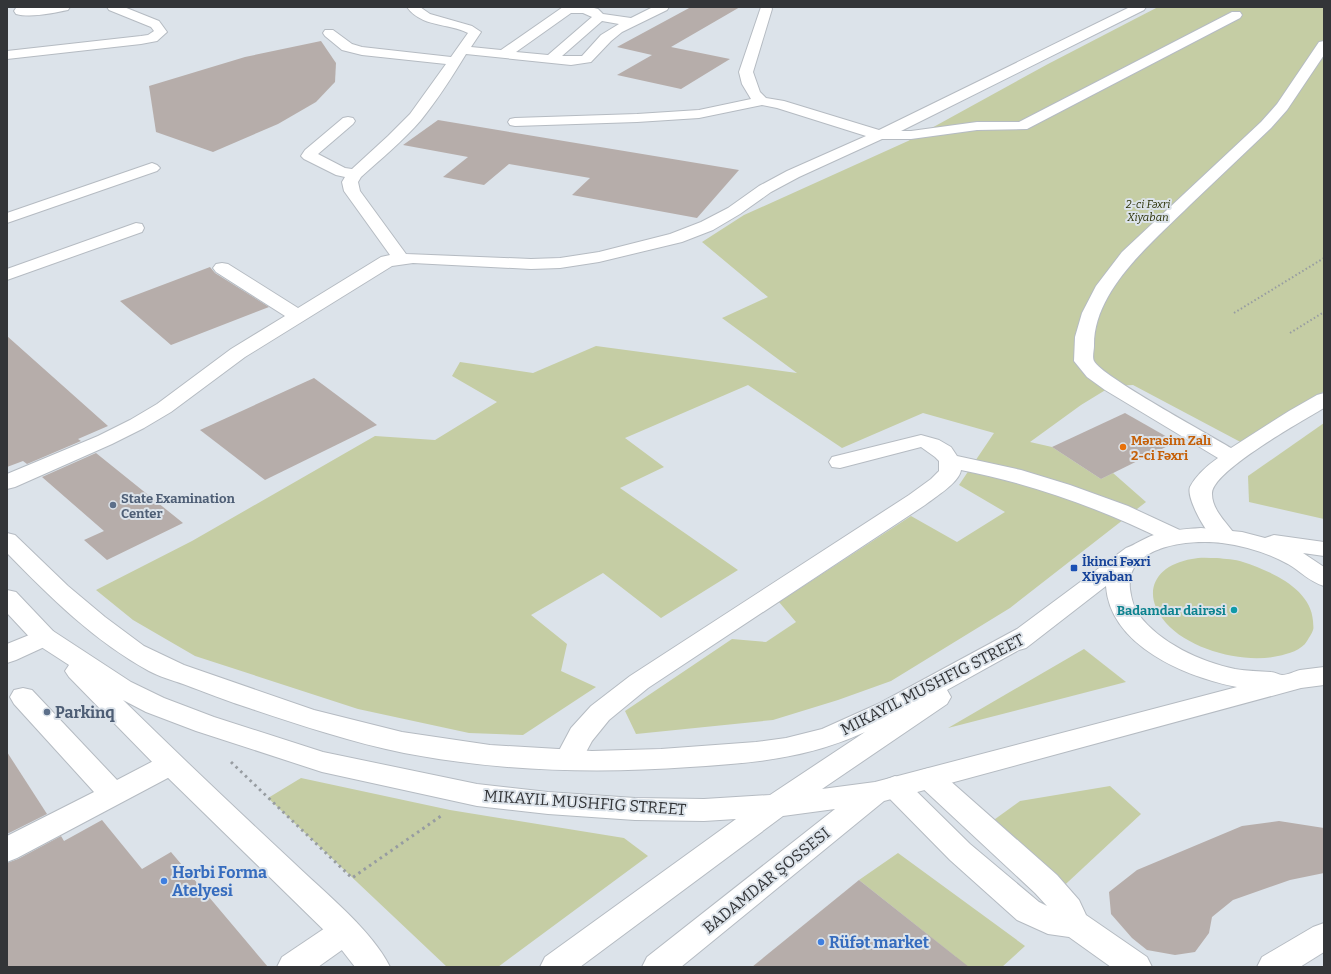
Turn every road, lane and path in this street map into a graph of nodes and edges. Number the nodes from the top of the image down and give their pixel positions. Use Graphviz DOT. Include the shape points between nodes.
graph roads {
  1 [pos="64,7"];
  2 [pos="113,7"];
  3 [pos="413,7"];
  4 [pos="663,7"];
  5 [pos="1140,7"];
  6 [pos="25,9"];
  7 [pos="766,9"];
  8 [pos="7,15"];
  9 [pos="1236,15"];
  10 [pos="599,17"];
  11 [pos="633,22"];
  12 [pos="329,33"];
  13 [pos="1324,45"];
  14 [pos="504,54"];
  15 [pos="7,55"];
  16 [pos="458,55"];
  17 [pos="551,59"];
  18 [pos="762,101"];
  19 [pos="348,122"];
  20 [pos="515,122"];
  21 [pos="880,135"];
  22 [pos="152,168"];
  23 [pos="355,174"];
  24 [pos="7,202"];
  25 [pos="14,215"];
  26 [pos="136,228"];
  27 [pos="400,258"];
  28 [pos="1324,258"];
  29 [pos="222,268"];
  30 [pos="7,275"];
  31 [pos="1324,312"];
  32 [pos="1234,313"];
  33 [pos="298,316"];
  34 [pos="1290,333"];
  35 [pos="1324,399"];
  36 [pos="1232,457"];
  37 [pos="950,461"];
  38 [pos="840,462"];
  39 [pos="7,482"];
  40 [pos="1224,536"];
  41 [pos="1176,537"];
  42 [pos="7,540"];
  43 [pos="1324,549"];
  44 [pos="1134,553"];
  45 [pos="1324,578"];
  46 [pos="7,598"];
  47 [pos="1030,634"];
  48 [pos="44,637"];
  49 [pos="7,654"];
  50 [pos="1316,675"];
  51 [pos="23,697"];
  52 [pos="568,760"];
  53 [pos="231,762"];
  54 [pos="171,764"];
  55 [pos="929,778"];
  56 [pos="885,790"];
  57 [pos="113,794"];
  58 [pos="776,806"];
  59 [pos="443,815"];
  60 [pos="7,850"];
  61 [pos="1075,924"];
  62 [pos="345,931"];
  63 [pos="1324,936"];
  64 [pos="293,967"];
  65 [pos="374,967"];
  66 [pos="556,967"];
  67 [pos="658,967"];
  68 [pos="1136,967"];
  69 [pos="1273,967"];
  1 -- 6 [label="main road" via="46,10"];
  2 -- 15 [label="main road" via="155,24 161,32 152,38 142,40"];
  3 -- 16 [label="main road" via="415,11 427,17 475,32"];
  4 -- 11 [label="main road"];
  5 -- 21 [label="main road"];
  6 -- 8 [label="main road"];
  7 -- 18 [label="main road" via="746,72 754,94"];
  9 -- 21 [label="main road" via="1022,126 977,126 911,135"];
  10 -- 11 [label="main road"];
  10 -- 14 [label="main road" via="594,12 584,9 568,9"];
  10 -- 17 [label="main road"];
  11 -- 17 [label="main road" via="606,38 586,59"];
  12 -- 16 [label="main road" via="347,47 362,51"];
  13 -- 36 [label="main road" via="1282,107 1266,125 1128,256 1105,286 1091,314 1084,337 1084,361 1094,373"];
  14 -- 16 [label="main road"];
  14 -- 17 [label="main road"];
  16 -- 23 [label="main road" via="449,72 415,118"];
  18 -- 20 [label="main road" via="699,114"];
  18 -- 21 [label="main road"];
  19 -- 23 [label="main road" via="309,156 341,172"];
  21 -- 27 [label="main road" via="772,185 707,226 639,249 560,263"];
  22 -- 25 [label="main road"];
  23 -- 27 [label="main road" via="350,182 352,191"];
  24 -- 25 [label="main road"];
  26 -- 30 [label="main road"];
  27 -- 33 [label="main road" via="380,264"];
  28 -- 32 [label="path"];
  29 -- 33 [label="main road"];
  31 -- 34 [label="path"];
  33 -- 39 [label="main road" via="238,353 164,408 137,424"];
  35 -- 36 [label="main road"];
  36 -- 40 [label="main road" via="1212,472 1201,488 1202,502"];
  37 -- 38 [label="main road" via="932,444 921,441"];
  37 -- 41 [label="main road" via="1021,476 1071,492 1136,517"];
  37 -- 52 [label="main road" via="950,472 939,484 917,500 639,682 600,713 581,735"];
  40 -- 41 [label="main road"];
  40 -- 43 [label="main road"];
  40 -- 45 [label="main road" via="1261,544 1296,559"];
  41 -- 44 [label="main road" via="1158,540"];
  42 -- 52 [label="main road, MIKAYIL MUSHFIG STREET" via="70,602 113,638 158,665 277,708 421,746 499,756"];
  44 -- 47 [label="main road"];
  44 -- 50 [label="main road" via="1120,571 1118,593 1128,617 1150,641 1183,661 1222,676 1264,682"];
  46 -- 48 [label="main road, MIKAYIL MUSHFIG STREET"];
  47 -- 52 [label="main road, MIKAYIL MUSHFIG STREET" via="902,703 849,729 814,742 737,754 627,760"];
  47 -- 58 [label="main road"];
  48 -- 49 [label="main road"];
  48 -- 54 [label="main road"];
  48 -- 58 [label="main road, MIKAYIL MUSHFIG STREET" via="122,688 155,705 322,762 477,795 548,803 688,810"];
  50 -- 55 [label="main road, MIKAYIL MUSHFIG STREET"];
  51 -- 57 [label="main road"];
  53 -- 59 [label="path" via="352,878"];
  54 -- 57 [label="main road"];
  54 -- 62 [label="main road"];
  55 -- 56 [label="main road, MIKAYIL MUSHFIG STREET"];
  55 -- 61 [label="main road" via="1046,884 1068,909"];
  56 -- 58 [label="main road, MIKAYIL MUSHFIG STREET"];
  56 -- 61 [label="main road" via="1028,911 1048,921"];
  56 -- 67 [label="main road, BADAMDAR ŞOSSESI"];
  57 -- 60 [label="main road"];
  58 -- 66 [label="main road"];
  61 -- 68 [label="main road"];
  62 -- 64 [label="main road"];
  62 -- 65 [label="main road"];
  63 -- 69 [label="main road"];
}
